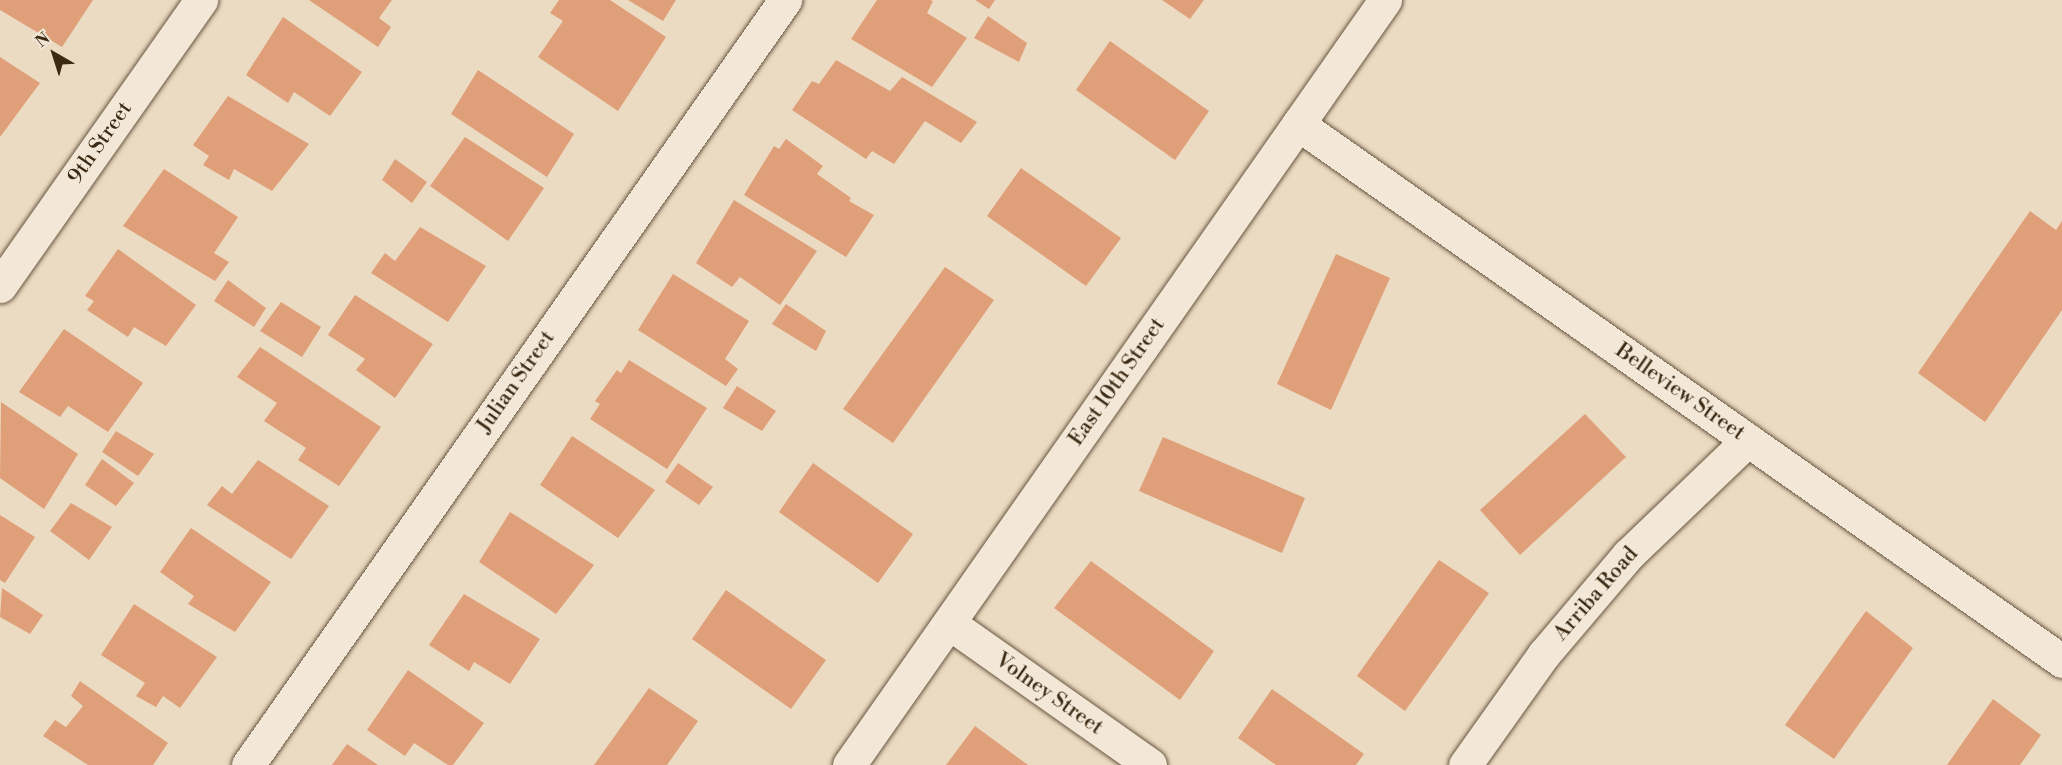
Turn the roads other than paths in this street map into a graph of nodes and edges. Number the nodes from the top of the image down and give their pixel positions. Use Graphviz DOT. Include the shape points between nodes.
graph roads {
  1 [pos="201,0"];
  2 [pos="785,0"];
  3 [pos="1385,0"];
  4 [pos="1298,124"];
  5 [pos="0,286"];
  6 [pos="1748,440"];
  7 [pos="949,623"];
  8 [pos="2062,661"];
  9 [pos="248,765"];
  10 [pos="849,765"];
  11 [pos="1150,765"];
  12 [pos="1466,765"];
  1 -- 5 [label="street, 9th Street"];
  2 -- 9 [label="street, Julian Street"];
  3 -- 4 [label="street, East 10th Street"];
  4 -- 6 [label="street, Belleview Street"];
  4 -- 7 [label="street, East 10th Street"];
  6 -- 8 [label="street, Belleview Street"];
  6 -- 12 [label="street, Arriba Road" via="1628,555 1544,654"];
  7 -- 10 [label="street, East 10th Street"];
  7 -- 11 [label="street, Volney Street"];
}
